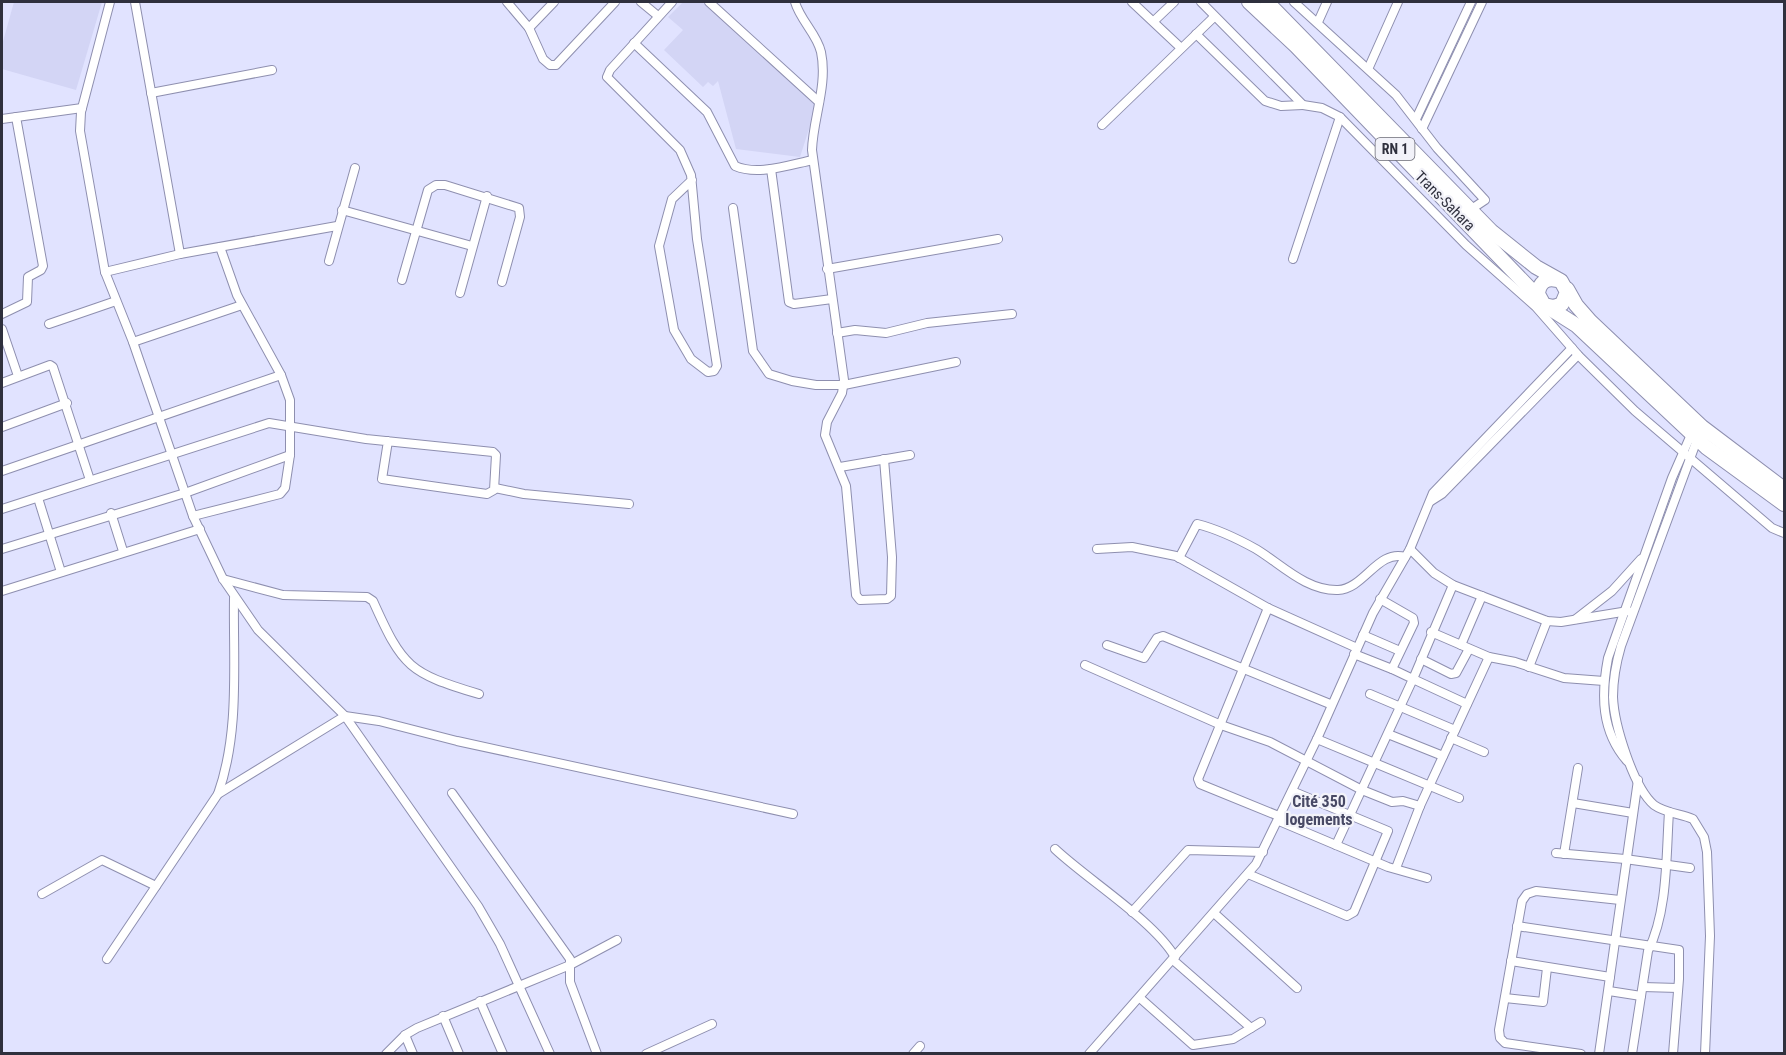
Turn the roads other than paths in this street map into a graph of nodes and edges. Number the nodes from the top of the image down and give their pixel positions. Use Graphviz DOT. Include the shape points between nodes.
graph roads {
  1 [pos="110,2"];
  2 [pos="135,2"];
  3 [pos="507,2"];
  4 [pos="554,2"];
  5 [pos="615,2"];
  6 [pos="640,2"];
  7 [pos="672,2"];
  8 [pos="709,2"];
  9 [pos="795,2"];
  10 [pos="1132,2"];
  11 [pos="1174,2"];
  12 [pos="1201,2"];
  13 [pos="1249,2"];
  14 [pos="1267,2"];
  15 [pos="1294,2"];
  16 [pos="1327,2"];
  17 [pos="1398,2"];
  18 [pos="1471,2"];
  19 [pos="1482,2"];
  20 [pos="658,16"];
  21 [pos="1214,17"];
  22 [pos="1154,21"];
  23 [pos="1318,22"];
  24 [pos="529,28"];
  25 [pos="1196,34"];
  26 [pos="1459,39"];
  27 [pos="634,44"];
  28 [pos="1181,48"];
  29 [pos="1369,67"];
  30 [pos="272,70"];
  31 [pos="151,93"];
  32 [pos="819,102"];
  33 [pos="1303,105"];
  34 [pos="82,108"];
  35 [pos="16,117"];
  36 [pos="1340,117"];
  37 [pos="2,119"];
  38 [pos="1416,119"];
  39 [pos="1102,125"];
  40 [pos="1422,129"];
  41 [pos="813,160"];
  42 [pos="355,168"];
  43 [pos="771,169"];
  44 [pos="692,180"];
  45 [pos="487,196"];
  46 [pos="733,208"];
  47 [pos="342,210"];
  48 [pos="1470,210"];
  49 [pos="337,226"];
  50 [pos="415,230"];
  51 [pos="999,239"];
  52 [pos="472,246"];
  53 [pos="220,247"];
  54 [pos="180,254"];
  55 [pos="1293,260"];
  56 [pos="329,261"];
  57 [pos="827,269"];
  58 [pos="105,272"];
  59 [pos="402,280"];
  60 [pos="502,282"];
  61 [pos="1562,285"];
  62 [pos="460,293"];
  63 [pos="832,299"];
  64 [pos="116,302"];
  65 [pos="1540,303"];
  66 [pos="242,305"];
  67 [pos="2,314"];
  68 [pos="1012,314"];
  69 [pos="49,324"];
  70 [pos="2,329"];
  71 [pos="837,333"];
  72 [pos="133,342"];
  73 [pos="1575,352"];
  74 [pos="956,362"];
  75 [pos="281,375"];
  76 [pos="18,376"];
  77 [pos="1541,380"];
  78 [pos="2,383"];
  79 [pos="844,385"];
  80 [pos="1548,387"];
  81 [pos="67,403"];
  82 [pos="159,416"];
  83 [pos="291,426"];
  84 [pos="2,427"];
  85 [pos="1697,430"];
  86 [pos="1491,437"];
  87 [pos="388,441"];
  88 [pos="79,443"];
  89 [pos="171,455"];
  90 [pos="290,455"];
  91 [pos="910,455"];
  92 [pos="1686,457"];
  93 [pos="884,459"];
  94 [pos="840,467"];
  95 [pos="2,468"];
  96 [pos="90,480"];
  97 [pos="495,488"];
  98 [pos="1785,489"];
  99 [pos="185,493"];
  100 [pos="38,498"];
  101 [pos="629,504"];
  102 [pos="1785,504"];
  103 [pos="2,506"];
  104 [pos="111,513"];
  105 [pos="193,516"];
  106 [pos="200,529"];
  107 [pos="1785,533"];
  108 [pos="48,534"];
  109 [pos="2,549"];
  110 [pos="1097,549"];
  111 [pos="1648,549"];
  112 [pos="123,552"];
  113 [pos="1407,553"];
  114 [pos="1179,558"];
  115 [pos="61,572"];
  116 [pos="223,579"];
  117 [pos="1453,585"];
  118 [pos="2,591"];
  119 [pos="1482,596"];
  120 [pos="234,598"];
  121 [pos="1380,599"];
  122 [pos="1268,608"];
  123 [pos="1624,611"];
  124 [pos="1634,612"];
  125 [pos="1575,619"];
  126 [pos="1547,621"];
  127 [pos="1431,632"];
  128 [pos="1363,635"];
  129 [pos="1107,645"];
  130 [pos="1465,647"];
  131 [pos="1356,651"];
  132 [pos="1400,651"];
  133 [pos="1489,657"];
  134 [pos="1421,659"];
  135 [pos="1085,665"];
  136 [pos="1529,667"];
  137 [pos="1242,669"];
  138 [pos="1392,669"];
  139 [pos="1413,679"];
  140 [pos="1604,681"];
  141 [pos="479,694"];
  142 [pos="1370,694"];
  143 [pos="1330,704"];
  144 [pos="1467,704"];
  145 [pos="1400,707"];
  146 [pos="345,716"];
  147 [pos="1221,725"];
  148 [pos="1388,734"];
  149 [pos="1453,734"];
  150 [pos="1317,739"];
  151 [pos="1484,752"];
  152 [pos="1443,756"];
  153 [pos="1306,760"];
  154 [pos="1376,763"];
  155 [pos="1630,764"];
  156 [pos="1578,768"];
  157 [pos="1638,780"];
  158 [pos="1431,784"];
  159 [pos="1362,790"];
  160 [pos="1292,791"];
  161 [pos="452,793"];
  162 [pos="218,794"];
  163 [pos="1459,798"];
  164 [pos="1573,803"];
  165 [pos="1420,807"];
  166 [pos="1669,812"];
  167 [pos="1633,813"];
  168 [pos="793,814"];
  169 [pos="1350,815"];
  170 [pos="1280,819"];
  171 [pos="1336,845"];
  172 [pos="1056,849"];
  173 [pos="1263,852"];
  174 [pos="1625,859"];
  175 [pos="1375,861"];
  176 [pos="1666,864"];
  177 [pos="1396,868"];
  178 [pos="1690,868"];
  179 [pos="1248,874"];
  180 [pos="1427,878"];
  181 [pos="156,886"];
  182 [pos="42,894"];
  183 [pos="1620,900"];
  184 [pos="1132,912"];
  185 [pos="1214,913"];
  186 [pos="1517,926"];
  187 [pos="617,940"];
  188 [pos="1615,940"];
  189 [pos="1650,946"];
  190 [pos="107,959"];
  191 [pos="1174,959"];
  192 [pos="1511,961"];
  193 [pos="570,965"];
  194 [pos="1547,968"];
  195 [pos="1610,977"];
  196 [pos="519,984"];
  197 [pos="1643,987"];
  198 [pos="1297,988"];
  199 [pos="1678,988"];
  200 [pos="1609,991"];
  201 [pos="1641,996"];
  202 [pos="1140,998"];
  203 [pos="1505,998"];
  204 [pos="480,1001"];
  205 [pos="443,1017"];
  206 [pos="1261,1022"];
  207 [pos="712,1024"];
  208 [pos="1251,1028"];
  209 [pos="405,1035"];
  210 [pos="920,1046"];
  211 [pos="1528,1051"];
  212 [pos="386,1053"];
  213 [pos="413,1053"];
  214 [pos="459,1053"];
  215 [pos="503,1053"];
  216 [pos="550,1053"];
  217 [pos="597,1053"];
  218 [pos="646,1053"];
  219 [pos="913,1053"];
  220 [pos="1089,1053"];
  221 [pos="1581,1053"];
  222 [pos="1599,1053"];
  223 [pos="1632,1053"];
  224 [pos="1673,1053"];
  225 [pos="1705,1053"];
  1 -- 34 [label="street"];
  2 -- 31 [label="street"];
  3 -- 24 [label="street"];
  4 -- 24 [label="street"];
  5 -- 24 [label="street" via="556,65 543,59"];
  6 -- 20 [label="street"];
  7 -- 20 [label="street"];
  8 -- 32 [label="street"];
  9 -- 32 [label="street" via="821,53"];
  10 -- 22 [label="street"];
  11 -- 22 [label="street"];
  12 -- 21 [label="street"];
  13 -- 65 [label="highway, Trans-Sahara / RN 1" via="1304,54"];
  14 -- 48 [label="highway, Trans-Sahara / RN 1"];
  15 -- 23 [label="street"];
  16 -- 23 [label="street"];
  17 -- 29 [label="street"];
  18 -- 26 [label="street"];
  19 -- 26 [label="street"];
  20 -- 27 [label="street"];
  21 -- 25 [label="street"];
  21 -- 33 [label="street"];
  22 -- 28 [label="street"];
  23 -- 29 [label="street"];
  25 -- 28 [label="street"];
  25 -- 33 [label="street" via="1265,101 1281,106"];
  26 -- 38 [label="street"];
  26 -- 40 [label="street"];
  27 -- 43 [label="street" via="707,112 732,164 750,170"];
  27 -- 44 [label="street" via="609,70 608,81 680,150"];
  28 -- 39 [label="street"];
  29 -- 38 [label="street"];
  30 -- 31 [label="street"];
  31 -- 54 [label="street"];
  32 -- 41 [label="street"];
  33 -- 36 [label="street" via="1322,108"];
  34 -- 35 [label="street"];
  34 -- 58 [label="street" via="80,131"];
  35 -- 37 [label="street"];
  35 -- 67 [label="street" via="43,266 27,277 28,301"];
  36 -- 55 [label="street"];
  36 -- 65 [label="street" via="1466,245"];
  38 -- 40 [label="street"];
  40 -- 48 [label="street" via="1485,200"];
  41 -- 43 [label="street"];
  41 -- 57 [label="street"];
  42 -- 47 [label="street"];
  43 -- 63 [label="street" via="789,302"];
  44 -- 44 [label="street" via="672,199 659,246 674,330 691,359 708,372 717,366 701,273"];
  45 -- 50 [label="street" via="446,185 430,188"];
  45 -- 52 [label="street"];
  45 -- 60 [label="street" via="515,205 520,211"];
  46 -- 79 [label="street" via="753,351 759,363 769,374 792,381"];
  47 -- 49 [label="street"];
  47 -- 50 [label="street"];
  48 -- 61 [label="highway, Trans-Sahara / RN 1" via="1518,254"];
  49 -- 53 [label="street"];
  49 -- 56 [label="street"];
  50 -- 52 [label="street"];
  50 -- 59 [label="street"];
  51 -- 57 [label="street"];
  52 -- 62 [label="street"];
  53 -- 54 [label="street"];
  53 -- 66 [label="street"];
  54 -- 58 [label="street"];
  57 -- 63 [label="street"];
  58 -- 64 [label="street"];
  61 -- 65 [label="highway" via="1544,281 1538,289"];
  61 -- 65 [label="highway" via="1562,304 1554,308"];
  61 -- 85 [label="highway, Trans-Sahara / RN 1" via="1590,321"];
  63 -- 71 [label="street"];
  64 -- 69 [label="street"];
  64 -- 72 [label="street"];
  65 -- 73 [label="street"];
  65 -- 85 [label="highway, Trans-Sahara / RN 1" via="1576,325"];
  66 -- 72 [label="street"];
  66 -- 75 [label="street"];
  68 -- 71 [label="street" via="927,323 886,333"];
  70 -- 76 [label="street"];
  71 -- 79 [label="street"];
  72 -- 82 [label="street"];
  73 -- 77 [label="street"];
  73 -- 80 [label="street"];
  73 -- 92 [label="street"];
  74 -- 79 [label="street"];
  75 -- 82 [label="street"];
  75 -- 83 [label="street" via="290,400"];
  76 -- 78 [label="street"];
  76 -- 81 [label="street" via="52,366"];
  77 -- 80 [label="street"];
  77 -- 86 [label="street"];
  79 -- 94 [label="street" via="825,428 826,441"];
  80 -- 86 [label="street"];
  81 -- 84 [label="street"];
  81 -- 88 [label="street"];
  82 -- 88 [label="street"];
  82 -- 89 [label="street"];
  83 -- 87 [label="street"];
  83 -- 89 [label="street" via="269,423"];
  83 -- 90 [label="street"];
  85 -- 92 [label="street"];
  85 -- 98 [label="highway, Trans-Sahara / RN 1"];
  85 -- 102 [label="highway, Trans-Sahara / RN 1" via="1750,482"];
  86 -- 113 [label="street" via="1434,493"];
  87 -- 97 [label="street" via="493,452"];
  87 -- 97 [label="street" via="382,479 487,494"];
  88 -- 95 [label="street"];
  88 -- 96 [label="street"];
  89 -- 96 [label="street"];
  89 -- 99 [label="street"];
  90 -- 99 [label="street"];
  90 -- 105 [label="street" via="285,488 280,494"];
  91 -- 93 [label="street"];
  92 -- 107 [label="street" via="1772,528"];
  92 -- 111 [label="street"];
  92 -- 124 [label="street"];
  93 -- 94 [label="street"];
  93 -- 94 [label="street" via="891,557 891,596 886,599 860,600 856,596 846,486"];
  96 -- 100 [label="street"];
  97 -- 101 [label="street"];
  99 -- 104 [label="street"];
  99 -- 105 [label="street"];
  100 -- 103 [label="street"];
  100 -- 108 [label="street"];
  104 -- 108 [label="street"];
  104 -- 112 [label="street"];
  105 -- 106 [label="street"];
  106 -- 112 [label="street"];
  106 -- 116 [label="street"];
  108 -- 109 [label="street"];
  108 -- 115 [label="street"];
  110 -- 114 [label="street" via="1147,549"];
  111 -- 123 [label="street"];
  111 -- 125 [label="street" via="1612,591"];
  112 -- 115 [label="street"];
  113 -- 114 [label="street" via="1387,558 1345,589 1328,589 1292,574 1257,550 1197,524"];
  113 -- 117 [label="street"];
  113 -- 121 [label="street"];
  114 -- 122 [label="street"];
  115 -- 118 [label="street"];
  116 -- 120 [label="street"];
  116 -- 141 [label="street" via="283,595 366,597 373,601 408,664 428,676"];
  117 -- 119 [label="street"];
  117 -- 127 [label="street"];
  119 -- 126 [label="street"];
  119 -- 130 [label="street"];
  120 -- 146 [label="street" via="258,630"];
  120 -- 162 [label="street" via="232,730 227,768"];
  121 -- 128 [label="street"];
  121 -- 132 [label="street" via="1413,618"];
  122 -- 131 [label="street"];
  122 -- 137 [label="street"];
  123 -- 124 [label="street"];
  123 -- 125 [label="street"];
  123 -- 140 [label="street"];
  124 -- 155 [label="street" via="1613,679 1616,716"];
  125 -- 126 [label="street"];
  126 -- 136 [label="street"];
  127 -- 130 [label="street"];
  127 -- 134 [label="street"];
  128 -- 131 [label="street"];
  128 -- 132 [label="street"];
  129 -- 137 [label="street" via="1144,658 1156,639 1163,636"];
  130 -- 133 [label="street"];
  130 -- 134 [label="street" via="1456,673"];
  131 -- 138 [label="street"];
  131 -- 143 [label="street"];
  132 -- 138 [label="street"];
  133 -- 136 [label="street"];
  133 -- 144 [label="street"];
  134 -- 139 [label="street"];
  135 -- 147 [label="street"];
  136 -- 140 [label="street" via="1564,678"];
  137 -- 143 [label="street"];
  137 -- 147 [label="street"];
  138 -- 139 [label="street"];
  139 -- 144 [label="street"];
  139 -- 145 [label="street"];
  140 -- 155 [label="street" via="1611,739"];
  142 -- 145 [label="street"];
  143 -- 150 [label="street"];
  144 -- 149 [label="street"];
  145 -- 148 [label="street"];
  145 -- 149 [label="street"];
  146 -- 162 [label="street"];
  146 -- 168 [label="street"];
  146 -- 196 [label="street" via="478,906"];
  147 -- 153 [label="street"];
  147 -- 170 [label="street" via="1198,776 1199,782"];
  148 -- 152 [label="street"];
  148 -- 154 [label="street"];
  149 -- 151 [label="street"];
  149 -- 152 [label="street"];
  150 -- 153 [label="street"];
  150 -- 154 [label="street"];
  152 -- 158 [label="street"];
  153 -- 159 [label="street"];
  153 -- 160 [label="street"];
  154 -- 158 [label="street"];
  154 -- 159 [label="street"];
  155 -- 157 [label="street"];
  156 -- 164 [label="street"];
  157 -- 166 [label="street" via="1652,803"];
  157 -- 167 [label="street"];
  158 -- 163 [label="street"];
  158 -- 165 [label="street"];
  159 -- 165 [label="street" via="1392,802"];
  159 -- 169 [label="street"];
  160 -- 169 [label="street"];
  160 -- 170 [label="street"];
  161 -- 193 [label="street" via="542,917 570,959"];
  162 -- 181 [label="street"];
  164 -- 167 [label="street"];
  164 -- 174 [label="street" via="1560,854"];
  165 -- 177 [label="street"];
  166 -- 176 [label="street"];
  166 -- 225 [label="street" via="1693,819 1704,837 1707,852 1710,936"];
  167 -- 174 [label="street"];
  169 -- 171 [label="street"];
  169 -- 175 [label="street" via="1388,830"];
  170 -- 171 [label="street"];
  170 -- 173 [label="street"];
  171 -- 175 [label="street"];
  172 -- 184 [label="street"];
  173 -- 179 [label="street"];
  173 -- 184 [label="street" via="1189,849"];
  174 -- 176 [label="street"];
  174 -- 183 [label="street"];
  175 -- 177 [label="street"];
  175 -- 179 [label="street" via="1350,916"];
  176 -- 178 [label="street"];
  176 -- 189 [label="street"];
  177 -- 180 [label="street"];
  179 -- 185 [label="street"];
  181 -- 182 [label="street" via="102,860"];
  181 -- 190 [label="street"];
  183 -- 186 [label="street" via="1531,892 1522,902"];
  183 -- 188 [label="street"];
  184 -- 191 [label="street" via="1168,947"];
  185 -- 191 [label="street"];
  185 -- 198 [label="street"];
  186 -- 188 [label="street"];
  186 -- 192 [label="street"];
  187 -- 193 [label="street"];
  188 -- 189 [label="street"];
  188 -- 195 [label="street"];
  189 -- 197 [label="street"];
  189 -- 199 [label="street" via="1678,951"];
  191 -- 202 [label="street"];
  191 -- 208 [label="street"];
  192 -- 194 [label="street"];
  192 -- 203 [label="street"];
  193 -- 196 [label="street"];
  193 -- 217 [label="street" via="570,982"];
  194 -- 195 [label="street"];
  194 -- 203 [label="street" via="1543,1002"];
  195 -- 200 [label="street"];
  196 -- 204 [label="street"];
  196 -- 216 [label="street"];
  197 -- 199 [label="street"];
  197 -- 201 [label="street"];
  199 -- 224 [label="street"];
  200 -- 201 [label="street"];
  200 -- 222 [label="street"];
  201 -- 223 [label="street"];
  202 -- 208 [label="street" via="1193,1045 1233,1039"];
  202 -- 220 [label="street"];
  203 -- 211 [label="street" via="1500,1038"];
  204 -- 205 [label="street"];
  204 -- 215 [label="street"];
  205 -- 209 [label="street"];
  205 -- 214 [label="street"];
  206 -- 208 [label="street"];
  207 -- 218 [label="street"];
  209 -- 212 [label="street"];
  209 -- 213 [label="street"];
  210 -- 219 [label="street"];
  211 -- 221 [label="street"];
}
